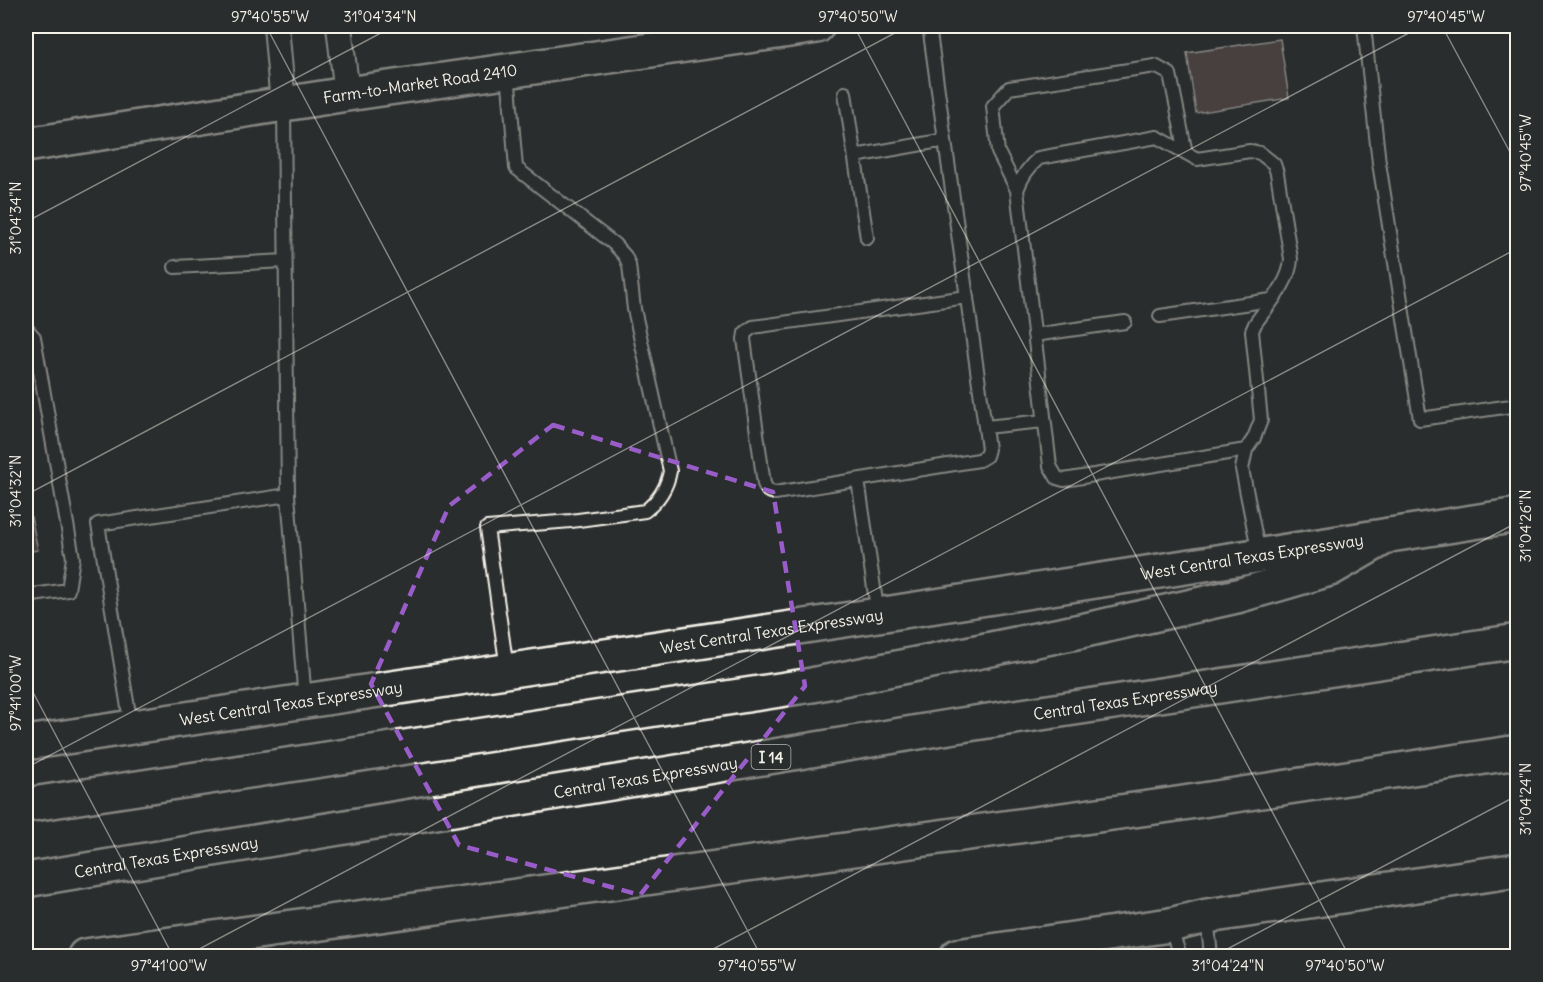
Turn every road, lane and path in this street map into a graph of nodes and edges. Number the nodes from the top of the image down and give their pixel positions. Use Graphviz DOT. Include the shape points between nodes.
graph roads {
  1 [pos="276,26"];
  2 [pos="339,26"];
  3 [pos="817,26"];
  4 [pos="929,26"];
  5 [pos="1364,26"];
  6 [pos="508,70"];
  7 [pos="845,93"];
  8 [pos="347,94"];
  9 [pos="284,104"];
  10 [pos="945,140"];
  11 [pos="26,145"];
  12 [pos="1186,153"];
  13 [pos="855,156"];
  14 [pos="1017,190"];
  15 [pos="867,238"];
  16 [pos="285,261"];
  17 [pos="175,267"];
  18 [pos="967,297"];
  19 [pos="1271,300"];
  20 [pos="1160,316"];
  21 [pos="1125,322"];
  22 [pos="26,328"];
  23 [pos="1034,335"];
  24 [pos="1518,405"];
  25 [pos="1044,421"];
  26 [pos="985,428"];
  27 [pos="1246,450"];
  28 [pos="858,480"];
  29 [pos="288,495"];
  30 [pos="1518,515"];
  31 [pos="1389,535"];
  32 [pos="1259,555"];
  33 [pos="26,596"];
  34 [pos="878,615"];
  35 [pos="1518,641"];
  36 [pos="507,671"];
  37 [pos="305,701"];
  38 [pos="131,728"];
  39 [pos="26,743"];
  40 [pos="1518,752"];
  41 [pos="26,805"];
  42 [pos="1518,870"];
  43 [pos="26,880"];
  44 [pos="1207,916"];
  45 [pos="1170,925"];
  46 [pos="85,957"];
  47 [pos="957,957"];
  48 [pos="1180,957"];
  49 [pos="1211,957"];
  1 -- 9 [label="street"];
  2 -- 8 [label="street"];
  3 -- 6 [label="main road, Farm-to-Market Road 2410"];
  4 -- 10 [label="lane"];
  5 -- 24 [label="lane" via="1379,163 1420,419"];
  6 -- 8 [label="main road, Farm-to-Market Road 2410"];
  6 -- 36 [label="lane" via="516,168 614,244 629,265 634,309 670,471 662,493 645,511 487,528"];
  7 -- 13 [label="lane"];
  8 -- 9 [label="main road, Farm-to-Market Road 2410"];
  9 -- 11 [label="main road, Farm-to-Market Road 2410"];
  9 -- 16 [label="lane"];
  10 -- 13 [label="lane"];
  10 -- 18 [label="lane"];
  12 -- 14 [label="lane" via="1157,137 1039,158 1025,172"];
  12 -- 14 [label="lane" via="1170,74 1155,66 1009,88 993,106 998,152"];
  12 -- 19 [label="lane" via="1205,159 1250,151 1260,153 1274,164 1291,259 1286,278"];
  13 -- 15 [label="lane"];
  14 -- 23 [label="lane"];
  16 -- 17 [label="lane"];
  16 -- 29 [label="lane"];
  18 -- 26 [label="lane"];
  18 -- 28 [label="lane" via="753,327 745,333 762,473 768,491"];
  19 -- 20 [label="lane"];
  19 -- 27 [label="lane" via="1252,332 1262,412 1259,429"];
  21 -- 23 [label="lane"];
  22 -- 33 [label="lane" via="34,337 74,558 68,590"];
  23 -- 25 [label="lane"];
  25 -- 26 [label="lane"];
  25 -- 27 [label="lane" via="1050,466 1057,478 1064,480"];
  26 -- 28 [label="lane" via="988,449 979,460"];
  27 -- 32 [label="lane" via="1242,469"];
  28 -- 34 [label="lane"];
  29 -- 37 [label="lane"];
  29 -- 38 [label="lane" via="98,524"];
  30 -- 31 [label="main road, West Central Texas Expressway"];
  31 -- 32 [label="main road, West Central Texas Expressway"];
  31 -- 41 [label="main road" via="1330,569 1237,596 812,685"];
  32 -- 34 [label="main road, West Central Texas Expressway"];
  34 -- 36 [label="main road, West Central Texas Expressway"];
  35 -- 43 [label="main road, Central Texas Expressway / I 14" via="955,726"];
  36 -- 37 [label="main road, West Central Texas Expressway"];
  37 -- 38 [label="main road, West Central Texas Expressway"];
  38 -- 39 [label="main road, West Central Texas Expressway"];
  40 -- 46 [label="main road" via="1170,805"];
  42 -- 44 [label="main road"];
  44 -- 45 [label="main road"];
  44 -- 49 [label="lane"];
  45 -- 47 [label="main road"];
  45 -- 48 [label="lane"];
}
